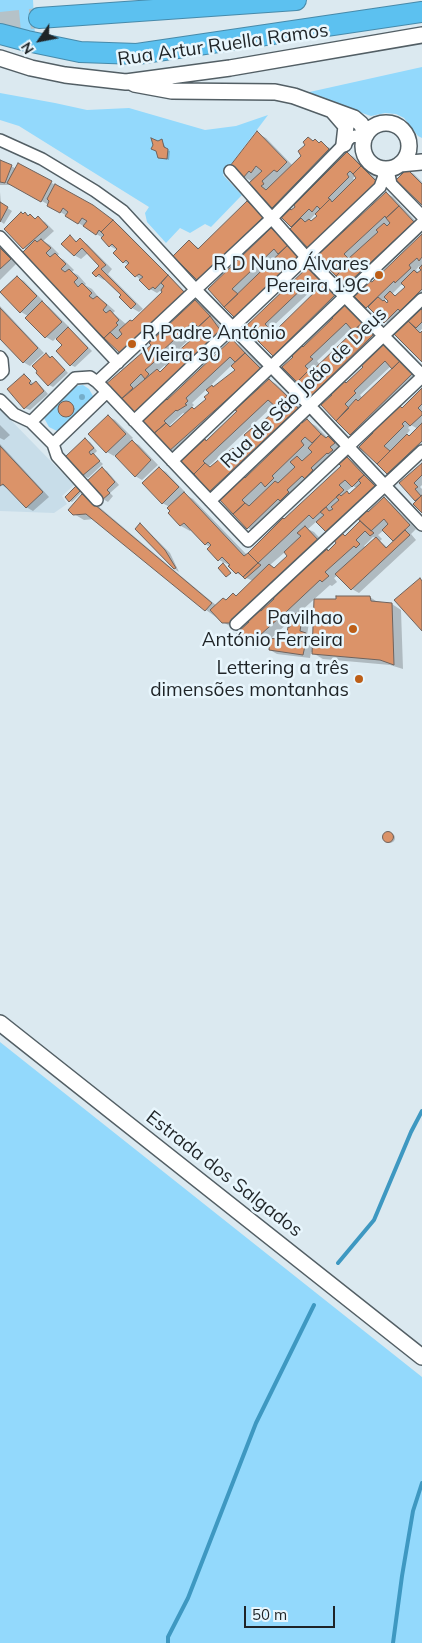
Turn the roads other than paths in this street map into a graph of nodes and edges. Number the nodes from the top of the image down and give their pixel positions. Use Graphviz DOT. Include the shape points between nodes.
graph roads {
  1 [pos="296,0"];
  2 [pos="422,12"];
  3 [pos="39,18"];
  4 [pos="0,34"];
  5 [pos="422,35"];
  6 [pos="0,58"];
  7 [pos="126,82"];
  8 [pos="334,111"];
  9 [pos="366,137"];
  10 [pos="0,140"];
  11 [pos="408,142"];
  12 [pos="344,144"];
  13 [pos="422,155"];
  14 [pos="422,162"];
  15 [pos="390,167"];
  16 [pos="230,171"];
  17 [pos="422,216"];
  18 [pos="271,218"];
  19 [pos="422,223"];
  20 [pos="0,237"];
  21 [pos="306,257"];
  22 [pos="195,289"];
  23 [pos="345,297"];
  24 [pos="422,299"];
  25 [pos="232,328"];
  26 [pos="384,336"];
  27 [pos="0,356"];
  28 [pos="118,363"];
  29 [pos="271,368"];
  30 [pos="0,374"];
  31 [pos="422,376"];
  32 [pos="94,380"];
  33 [pos="107,392"];
  34 [pos="0,400"];
  35 [pos="310,406"];
  36 [pos="134,421"];
  37 [pos="31,422"];
  38 [pos="53,444"];
  39 [pos="347,446"];
  40 [pos="422,451"];
  41 [pos="172,461"];
  42 [pos="385,486"];
  43 [pos="97,500"];
  44 [pos="210,501"];
  45 [pos="422,525"];
  46 [pos="236,624"];
  47 [pos="0,1023"];
  48 [pos="422,1357"];
  1 -- 3 [label="highway"];
  2 -- 4 [label="highway" via="137,54 80,52"];
  5 -- 7 [label="main road, Rua Artur Ruella Ramos"];
  6 -- 7 [label="main road, Rua Artur Ruella Ramos" via="65,75"];
  7 -- 8 [label="main road" via="172,91 274,92"];
  8 -- 9 [label="main road" via="354,118"];
  8 -- 12 [label="main road" via="346,126"];
  9 -- 11 [label="main road" via="376,126 391,124 404,132"];
  9 -- 12 [label="street" via="351,137"];
  9 -- 15 [label="main road" via="364,151 367,158 371,163"];
  10 -- 22 [label="street" via="42,159 108,199"];
  11 -- 13 [label="main road"];
  11 -- 15 [label="main road" via="408,154"];
  12 -- 18 [label="street"];
  14 -- 15 [label="main road"];
  15 -- 17 [label="street" via="392,184"];
  15 -- 21 [label="street" via="380,187"];
  16 -- 18 [label="street"];
  18 -- 21 [label="street"];
  18 -- 22 [label="street"];
  19 -- 23 [label="street"];
  20 -- 28 [label="street"];
  21 -- 23 [label="street"];
  21 -- 25 [label="street"];
  22 -- 25 [label="street"];
  22 -- 28 [label="street"];
  23 -- 26 [label="street"];
  23 -- 29 [label="street"];
  24 -- 26 [label="street, Rua de São João de Deus"];
  25 -- 29 [label="street"];
  25 -- 36 [label="street"];
  26 -- 31 [label="street"];
  26 -- 35 [label="street, Rua de São João de Deus"];
  27 -- 30 [label="street" via="3,372"];
  28 -- 32 [label="street"];
  29 -- 35 [label="street"];
  29 -- 41 [label="street"];
  31 -- 39 [label="street"];
  32 -- 33 [label="street"];
  32 -- 37 [label="street" via="76,378"];
  33 -- 36 [label="street"];
  33 -- 38 [label="street"];
  34 -- 37 [label="street" via="14,414"];
  35 -- 39 [label="street"];
  35 -- 44 [label="street, Rua de São João de Deus"];
  36 -- 41 [label="street"];
  37 -- 38 [label="street"];
  38 -- 43 [label="street" via="56,456"];
  39 -- 42 [label="street"];
  39 -- 44 [label="street" via="248,541"];
  40 -- 42 [label="street"];
  41 -- 44 [label="street"];
  42 -- 45 [label="street"];
  42 -- 46 [label="street"];
  47 -- 48 [label="main road, Estrada dos Salgados"];
}
